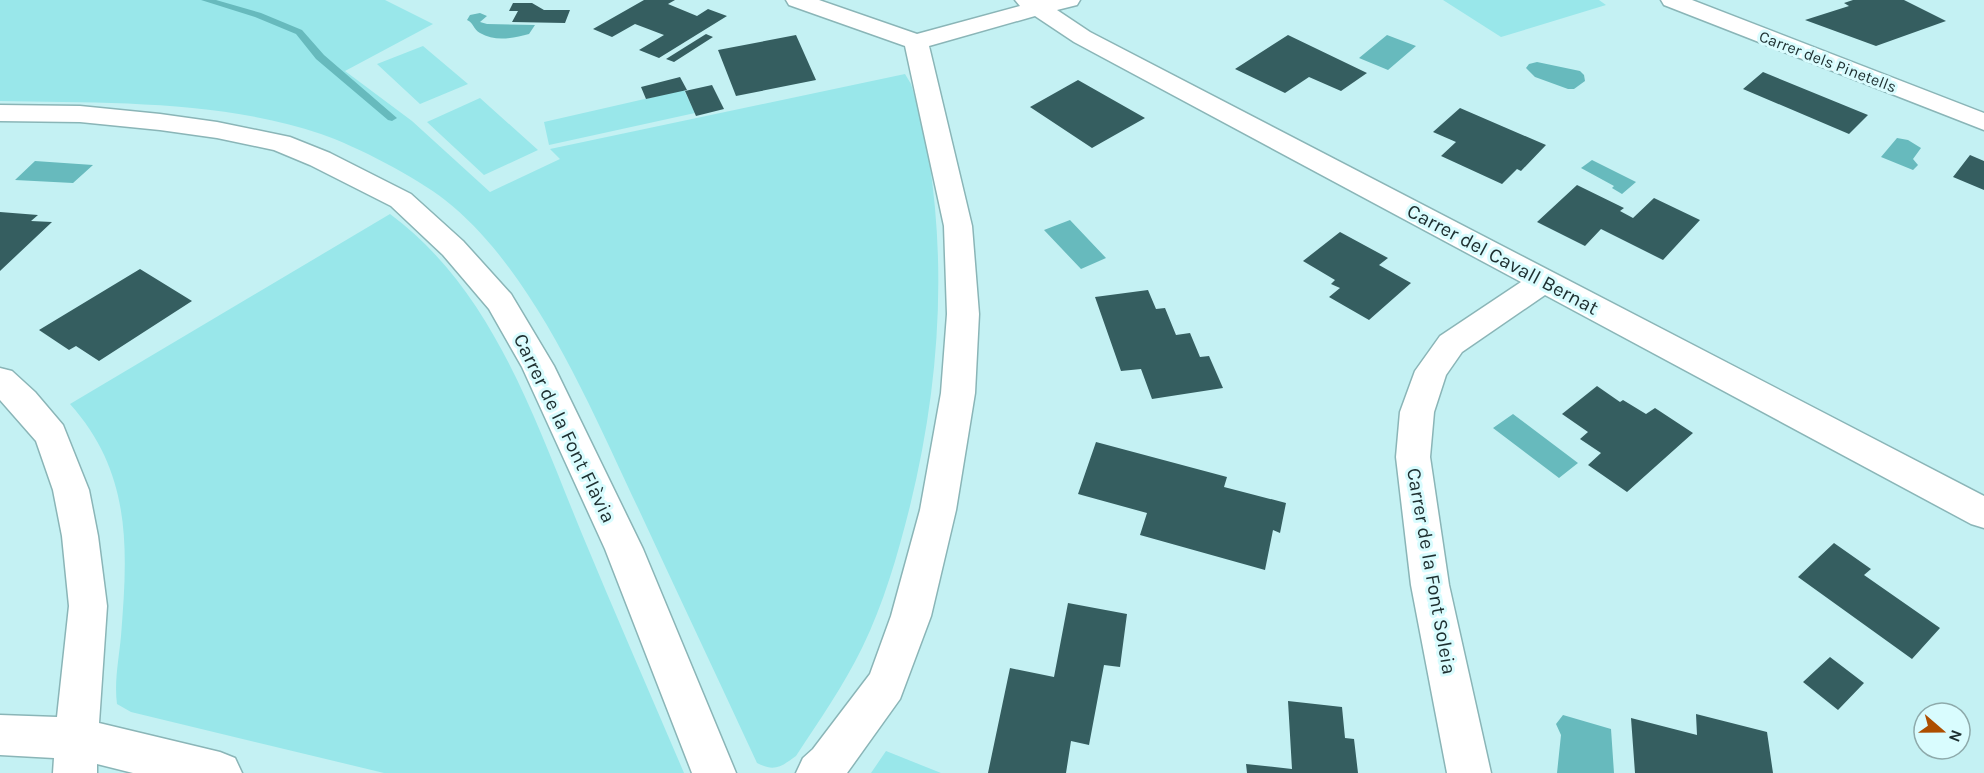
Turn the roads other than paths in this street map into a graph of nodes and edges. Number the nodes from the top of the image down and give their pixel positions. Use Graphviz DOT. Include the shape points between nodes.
graph roads {
  1 [pos="797,0"];
  2 [pos="1069,0"];
  3 [pos="1672,0"];
  4 [pos="1032,4"];
  5 [pos="916,42"];
  6 [pos="0,113"];
  7 [pos="1984,122"];
  8 [pos="1544,281"];
  9 [pos="0,380"];
  10 [pos="1984,513"];
  11 [pos="0,735"];
  12 [pos="77,756"];
  13 [pos="220,773"];
  14 [pos="714,773"];
  15 [pos="818,773"];
  16 [pos="1469,773"];
  1 -- 5 [label="street"];
  2 -- 4 [label="street"];
  3 -- 7 [label="street, Carrer dels Pinetells"];
  4 -- 5 [label="street"];
  4 -- 8 [label="street, Carrer del Cavall Bernat" via="1082,37"];
  5 -- 15 [label="street" via="958,226 963,314 958,393 938,510 911,615 886,685"];
  6 -- 14 [label="street, Carrer de la Font Flàvia" via="80,114 160,122 281,143 401,201 453,248 500,302 538,366 624,549"];
  8 -- 10 [label="street, Carrer del Cavall Bernat"];
  8 -- 16 [label="street, Carrer de la Font Soleia" via="1450,344 1431,371 1417,412 1413,457 1430,585"];
  9 -- 12 [label="street" via="51,435 71,490 88,606"];
  11 -- 12 [label="street"];
  12 -- 13 [label="street"];
}
